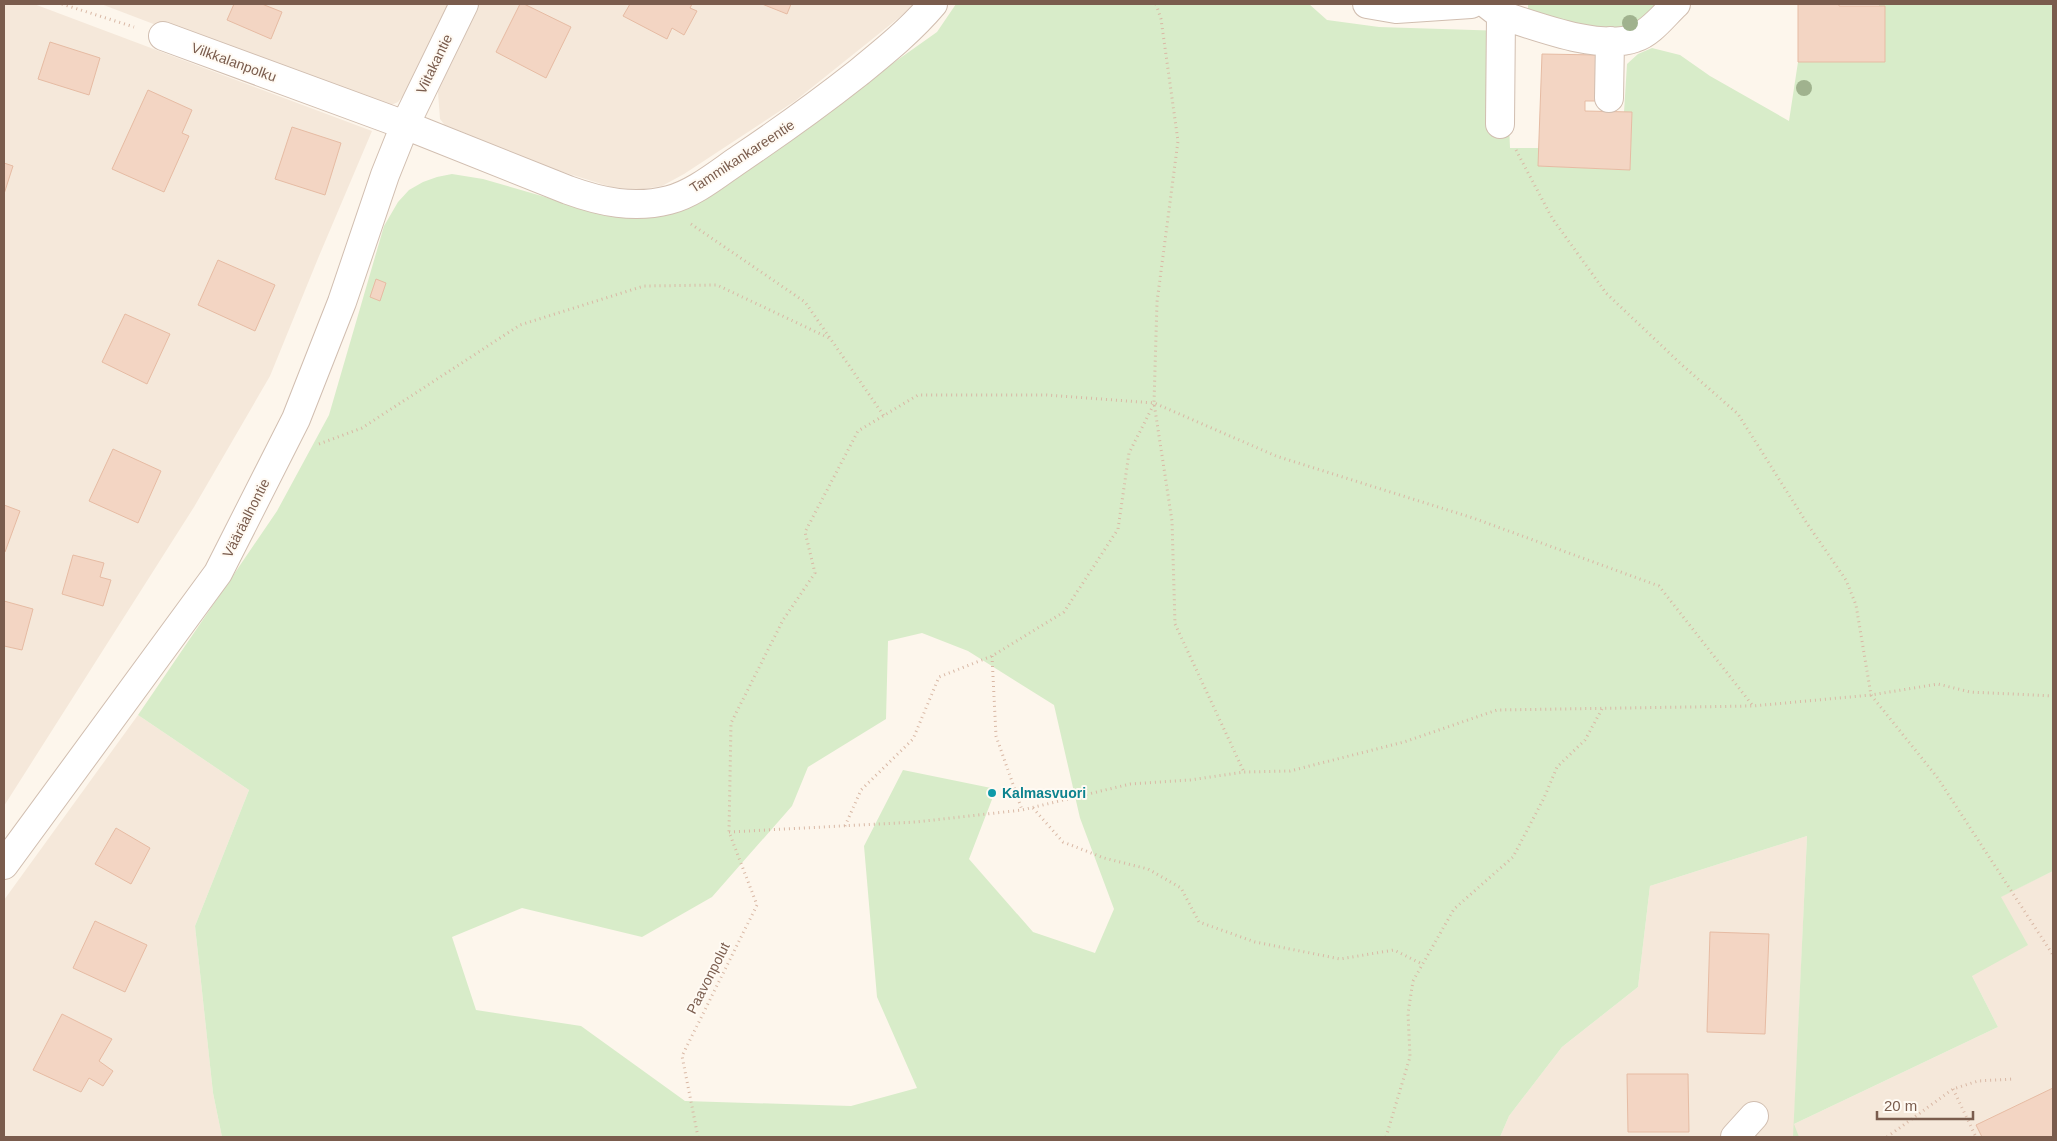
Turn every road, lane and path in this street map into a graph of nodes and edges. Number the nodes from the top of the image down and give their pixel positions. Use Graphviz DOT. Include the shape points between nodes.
graph roads {
  1 [pos="62,4"];
  2 [pos="464,4"];
  3 [pos="933,4"];
  4 [pos="1156,4"];
  5 [pos="1367,4"];
  6 [pos="1472,4"];
  7 [pos="1676,4"];
  8 [pos="1494,9"];
  9 [pos="163,36"];
  10 [pos="1610,41"];
  11 [pos="1609,98"];
  12 [pos="1500,124"];
  13 [pos="405,125"];
  14 [pos="658,202"];
  15 [pos="830,338"];
  16 [pos="1154,403"];
  17 [pos="884,416"];
  18 [pos="276,460"];
  19 [pos="992,656"];
  20 [pos="1871,695"];
  21 [pos="2053,696"];
  22 [pos="1753,706"];
  23 [pos="1602,709"];
  24 [pos="1244,772"];
  25 [pos="1033,808"];
  26 [pos="1022,810"];
  27 [pos="845,826"];
  28 [pos="729,832"];
  29 [pos="4,865"];
  30 [pos="2053,955"];
  31 [pos="1422,964"];
  32 [pos="2013,1080"];
  33 [pos="1953,1089"];
  34 [pos="1754,1116"];
  35 [pos="698,1137"];
  36 [pos="1386,1137"];
  37 [pos="1735,1137"];
  38 [pos="1887,1137"];
  39 [pos="1976,1137"];
  1 -- 9 [label="path"];
  2 -- 13 [label="street, Viitakantie"];
  3 -- 14 [label="street, Tammikankareentie" via="914,26 803,116 701,185 670,200"];
  4 -- 16 [label="path" via="1161,19 1178,141 1157,302"];
  5 -- 6 [label="street" via="1396,9"];
  7 -- 10 [label="street" via="1636,38"];
  8 -- 10 [label="street" via="1563,35"];
  8 -- 12 [label="street"];
  9 -- 13 [label="street, Vilkkalanpolku"];
  10 -- 11 [label="street"];
  12 -- 20 [label="path" via="1552,218 1606,293 1738,414 1846,580 1856,605"];
  13 -- 14 [label="street, Tammikankareentie" via="595,200 622,204"];
  13 -- 18 [label="street, Vääräalhontie" via="342,302 296,419"];
  14 -- 15 [label="path" via="805,302"];
  15 -- 17 [label="path"];
  15 -- 18 [label="path" via="717,285 644,286 520,325 362,428"];
  16 -- 17 [label="path" via="1047,395 918,395"];
  16 -- 19 [label="path" via="1129,453 1118,529 1102,554 1064,612"];
  16 -- 22 [label="path" via="1276,456 1473,518 1658,586"];
  16 -- 24 [label="path" via="1172,521 1175,624"];
  17 -- 28 [label="path" via="858,431 805,532 815,573 784,620 732,723"];
  18 -- 29 [label="street, Vääräalhontie" via="218,573"];
  19 -- 26 [label="path" via="996,736"];
  19 -- 27 [label="path" via="939,677 913,739 861,790"];
  20 -- 21 [label="path" via="1938,684 1970,692"];
  20 -- 22 [label="path"];
  20 -- 30 [label="path" via="1937,777"];
  22 -- 23 [label="path"];
  23 -- 24 [label="path" via="1498,710 1404,742 1290,771"];
  23 -- 31 [label="path" via="1585,740 1557,767 1513,857 1454,909"];
  24 -- 25 [label="path" via="1130,784"];
  25 -- 26 [label="path"];
  25 -- 31 [label="path" via="1063,842 1104,858 1148,869 1181,888 1199,922 1254,942 1340,959 1394,950"];
  26 -- 27 [label="path"];
  27 -- 28 [label="path"];
  28 -- 35 [label="path, Paavonpolut" via="757,904 682,1056"];
  31 -- 36 [label="path" via="1413,981 1408,1013 1410,1057"];
  32 -- 33 [label="path" via="1978,1081"];
  33 -- 38 [label="path"];
  33 -- 39 [label="path"];
  34 -- 37 [label="street"];
}
